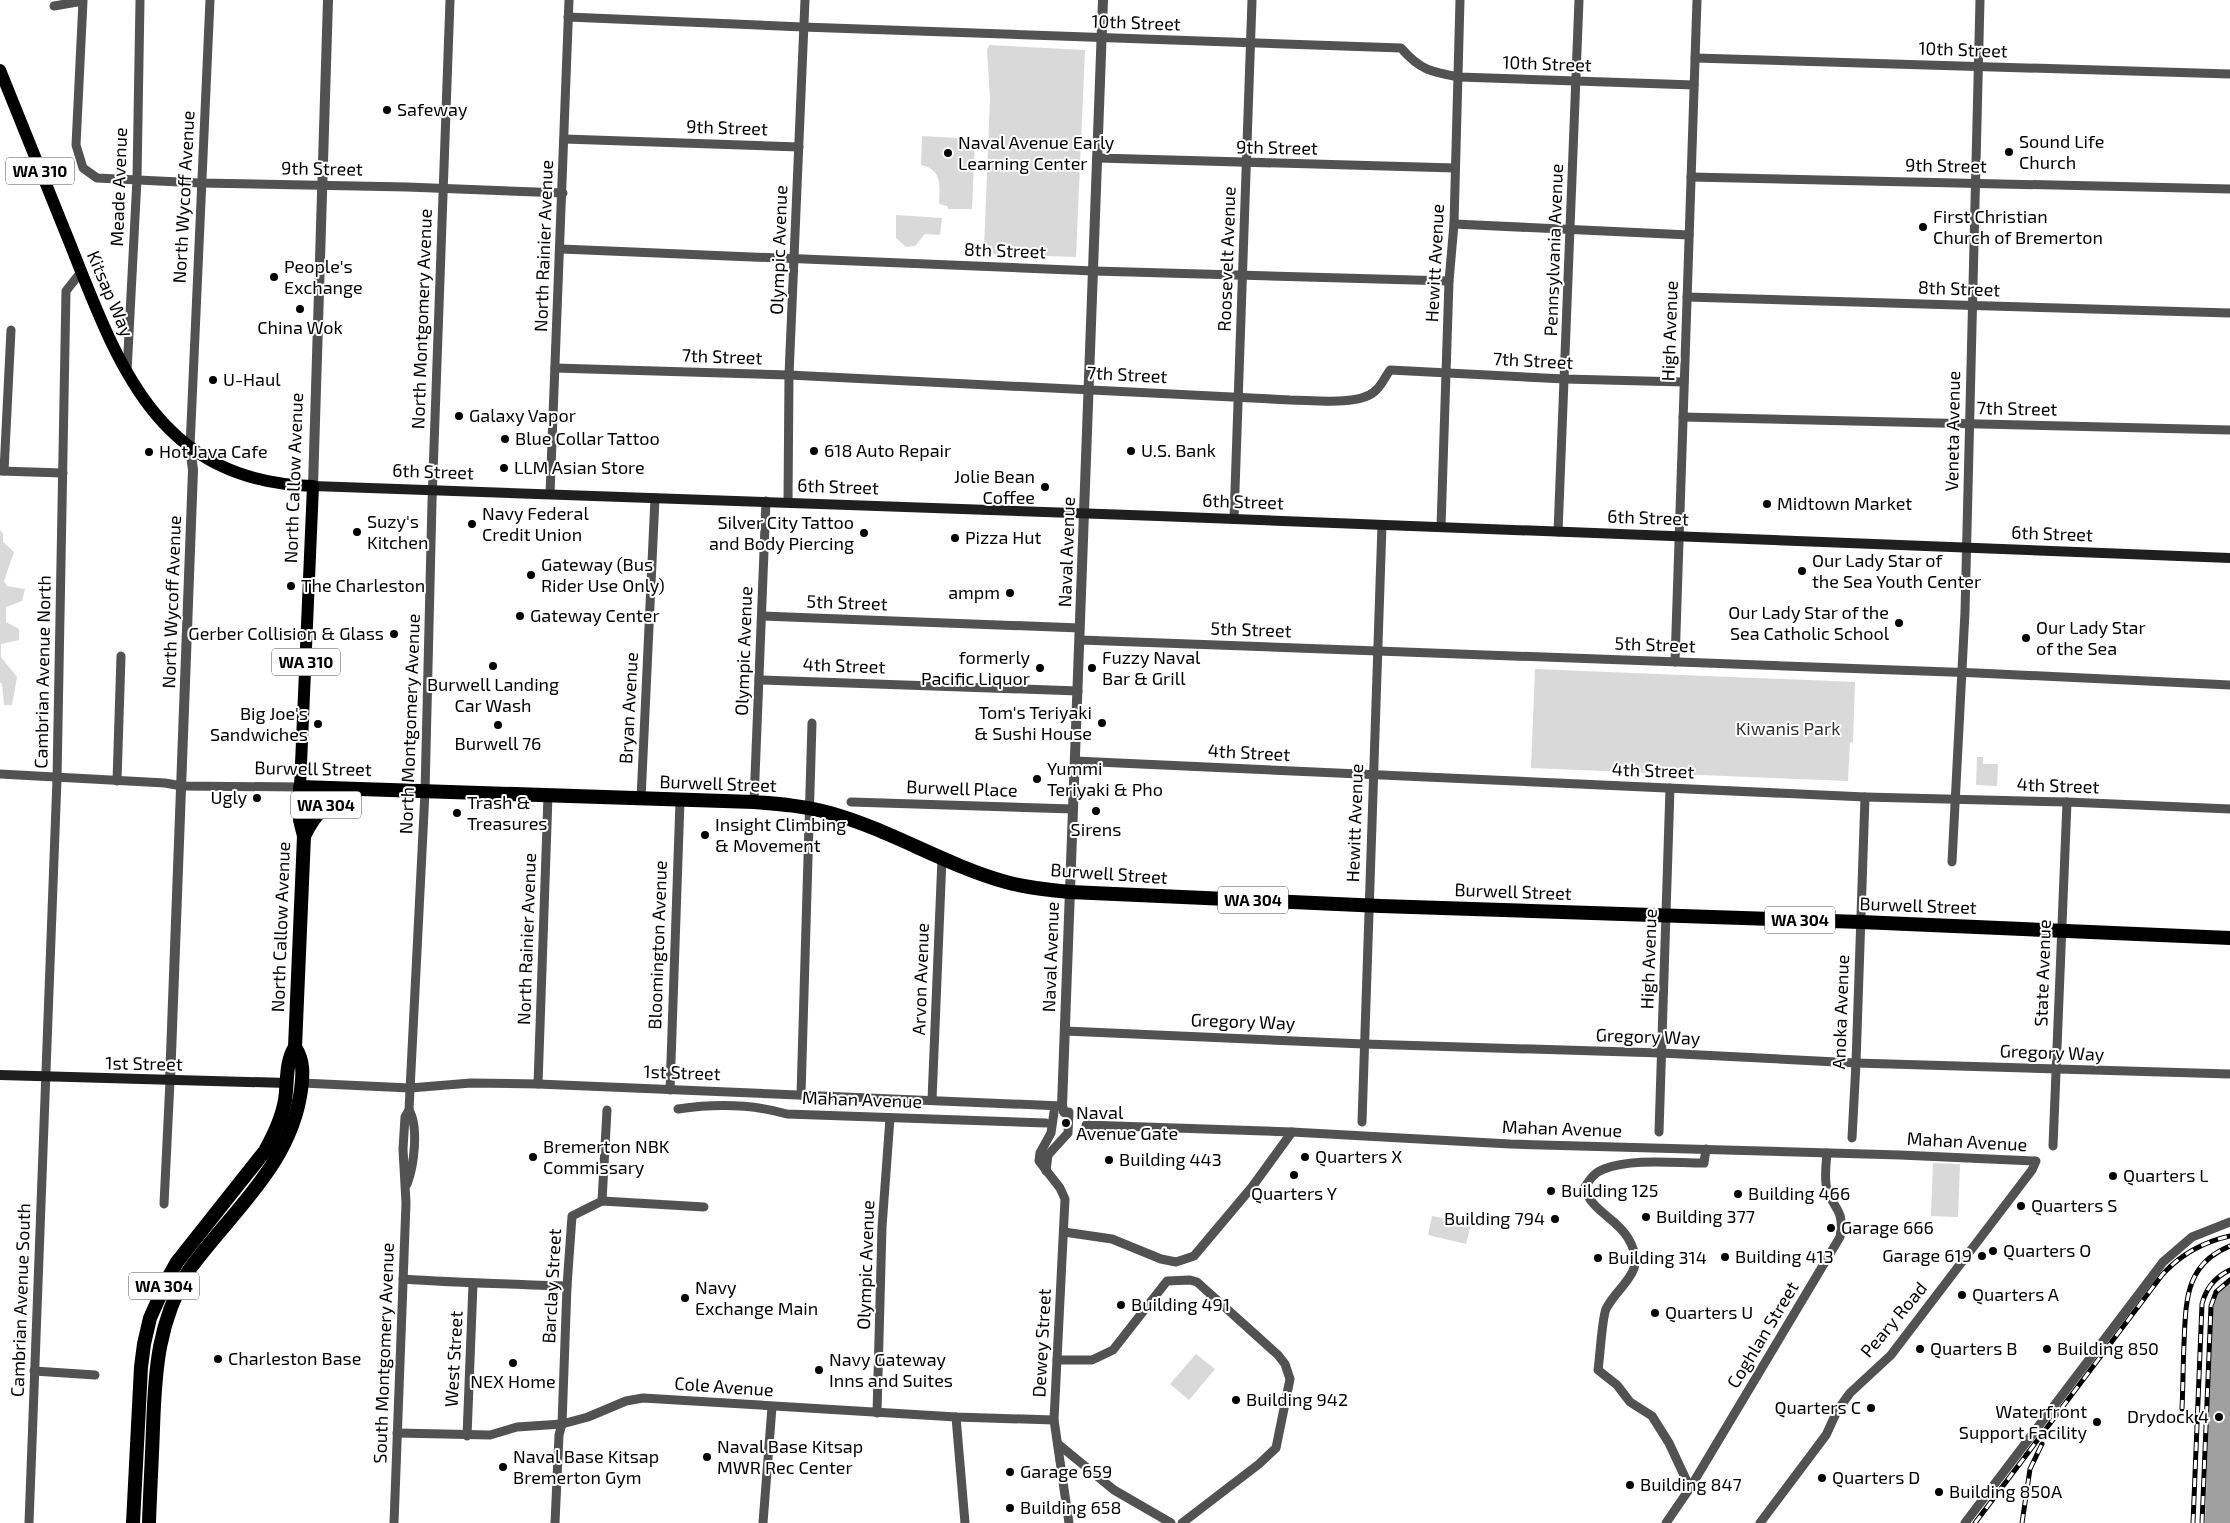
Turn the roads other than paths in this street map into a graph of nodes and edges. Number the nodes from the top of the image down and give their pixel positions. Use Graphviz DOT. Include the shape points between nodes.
graph roads {
  1 [pos="140,0"];
  2 [pos="210,0"];
  3 [pos="328,0"];
  4 [pos="450,0"];
  5 [pos="569,0"];
  6 [pos="804,0"];
  7 [pos="1103,0"];
  8 [pos="1252,0"];
  9 [pos="1460,0"];
  10 [pos="1579,0"];
  11 [pos="1697,0"];
  12 [pos="1980,0"];
  13 [pos="54,6"];
  14 [pos="568,17"];
  15 [pos="803,27"];
  16 [pos="1102,38"];
  17 [pos="1251,44"];
  18 [pos="1695,58"];
  19 [pos="1978,66"];
  20 [pos="0,70"];
  21 [pos="2230,74"];
  22 [pos="1459,77"];
  23 [pos="1577,81"];
  24 [pos="1694,85"];
  25 [pos="564,139"];
  26 [pos="799,147"];
  27 [pos="1098,158"];
  28 [pos="1246,164"];
  29 [pos="1455,168"];
  30 [pos="1691,177"];
  31 [pos="137,180"];
  32 [pos="200,183"];
  33 [pos="1976,183"];
  34 [pos="322,186"];
  35 [pos="442,188"];
  36 [pos="2230,189"];
  37 [pos="563,193"];
  38 [pos="1454,224"];
  39 [pos="1571,229"];
  40 [pos="1689,234"];
  41 [pos="560,249"];
  42 [pos="795,259"];
  43 [pos="1094,271"];
  44 [pos="81,272"];
  45 [pos="1243,275"];
  46 [pos="1449,281"];
  47 [pos="1687,297"];
  48 [pos="1973,306"];
  49 [pos="2230,313"];
  50 [pos="11,330"];
  51 [pos="555,368"];
  52 [pos="1447,372"];
  53 [pos="127,375"];
  54 [pos="789,375"];
  55 [pos="1566,379"];
  56 [pos="1684,382"];
  57 [pos="1089,389"];
  58 [pos="1239,398"];
  59 [pos="1683,417"];
  60 [pos="1970,424"];
  61 [pos="2230,430"];
  62 [pos="190,447"];
  63 [pos="2,471"];
  64 [pos="63,473"];
  65 [pos="255,478"];
  66 [pos="313,486"];
  67 [pos="432,490"];
  68 [pos="550,494"];
  69 [pos="655,498"];
  70 [pos="766,502"];
  71 [pos="788,502"];
  72 [pos="1084,513"];
  73 [pos="1234,519"];
  74 [pos="1382,525"];
  75 [pos="1441,528"];
  76 [pos="1558,532"];
  77 [pos="1679,537"];
  78 [pos="1967,548"];
  79 [pos="2230,558"];
  80 [pos="762,616"];
  81 [pos="1080,628"];
  82 [pos="1080,640"];
  83 [pos="1378,651"];
  84 [pos="121,656"];
  85 [pos="1675,662"];
  86 [pos="1962,673"];
  87 [pos="759,680"];
  88 [pos="2230,685"];
  89 [pos="1078,691"];
  90 [pos="812,723"];
  91 [pos="1075,762"];
  92 [pos="0,774"];
  93 [pos="1373,775"];
  94 [pos="56,779"];
  95 [pos="117,781"];
  96 [pos="182,786"];
  97 [pos="300,787"];
  98 [pos="1670,788"];
  99 [pos="360,789"];
  100 [pos="425,792"];
  101 [pos="548,796"];
  102 [pos="1864,797"];
  103 [pos="641,799"];
  104 [pos="1957,799"];
  105 [pos="680,801"];
  106 [pos="754,802"];
  107 [pos="851,802"];
  108 [pos="2066,802"];
  109 [pos="809,808"];
  110 [pos="1073,809"];
  111 [pos="2230,809"];
  112 [pos="304,836"];
  113 [pos="942,858"];
  114 [pos="1952,862"];
  115 [pos="1070,892"];
  116 [pos="1369,905"];
  117 [pos="1667,917"];
  118 [pos="1860,922"];
  119 [pos="2061,930"];
  120 [pos="2230,938"];
  121 [pos="1065,1031"];
  122 [pos="1364,1044"];
  123 [pos="295,1047"];
  124 [pos="1661,1053"];
  125 [pos="1856,1063"];
  126 [pos="2056,1069"];
  127 [pos="2230,1074"];
  128 [pos="0,1075"];
  129 [pos="46,1078"];
  130 [pos="170,1081"];
  131 [pos="287,1083"];
  132 [pos="302,1083"];
  133 [pos="538,1084"];
  134 [pos="410,1088"];
  135 [pos="670,1090"];
  136 [pos="800,1095"];
  137 [pos="932,1100"];
  138 [pos="678,1109"];
  139 [pos="607,1110"];
  140 [pos="1062,1110"];
  141 [pos="890,1118"];
  142 [pos="1362,1122"];
  143 [pos="1046,1123"];
  144 [pos="1086,1125"];
  145 [pos="1292,1132"];
  146 [pos="1659,1132"];
  147 [pos="1852,1138"];
  148 [pos="2053,1146"];
  149 [pos="1706,1149"];
  150 [pos="1826,1154"];
  151 [pos="2036,1161"];
  152 [pos="1046,1171"];
  153 [pos="602,1201"];
  154 [pos="164,1204"];
  155 [pos="704,1207"];
  156 [pos="2230,1222"];
  157 [pos="2216,1226"];
  158 [pos="2230,1226"];
  159 [pos="1064,1232"];
  160 [pos="403,1279"];
  161 [pos="473,1284"];
  162 [pos="567,1286"];
  163 [pos="1057,1360"];
  164 [pos="34,1371"];
  165 [pos="96,1375"];
  166 [pos="772,1407"];
  167 [pos="878,1413"];
  168 [pos="956,1418"];
  169 [pos="1054,1420"];
  170 [pos="562,1424"];
  171 [pos="397,1434"];
  172 [pos="467,1436"];
  173 [pos="1058,1444"];
  174 [pos="1690,1488"];
  175 [pos="29,1523"];
  176 [pos="133,1523"];
  177 [pos="149,1523"];
  178 [pos="394,1523"];
  179 [pos="555,1523"];
  180 [pos="763,1523"];
  181 [pos="965,1523"];
  182 [pos="1070,1523"];
  183 [pos="1171,1523"];
  184 [pos="1182,1523"];
  185 [pos="1666,1523"];
  186 [pos="1760,1523"];
  187 [pos="1964,1523"];
  1 -- 31 [label="street, Meade Avenue"];
  2 -- 32 [label="street, North Wycoff Avenue"];
  3 -- 34 [label="street, North Callow Avenue"];
  4 -- 35 [label="street, North Montgomery Avenue"];
  5 -- 14 [label="street, North Rainier Avenue"];
  6 -- 15 [label="street, Olympic Avenue"];
  7 -- 16 [label="street, Naval Avenue"];
  8 -- 17 [label="street, Roosevelt Avenue"];
  9 -- 22 [label="street, Hewitt Avenue"];
  10 -- 23 [label="street, Pennsylvania Avenue"];
  11 -- 18 [label="street, High Avenue"];
  12 -- 19 [label="street, Veneta Avenue"];
  13 -- 31 [label="street, 9th Street" via="83,1 76,145 83,168 97,178"];
  14 -- 15 [label="street, 10th Street"];
  14 -- 25 [label="street, North Rainier Avenue"];
  15 -- 16 [label="street, 10th Street"];
  15 -- 26 [label="street, Olympic Avenue"];
  16 -- 17 [label="street, 10th Street"];
  16 -- 27 [label="street, Naval Avenue"];
  17 -- 22 [label="street, 10th Street" via="1400,48 1413,62 1428,71"];
  17 -- 28 [label="street, Roosevelt Avenue"];
  18 -- 19 [label="street, 10th Street"];
  18 -- 24 [label="street, High Avenue"];
  19 -- 21 [label="street, 10th Street"];
  19 -- 33 [label="street, Veneta Avenue"];
  20 -- 44 [label="main road, Kitsap Way / WA 310"];
  22 -- 23 [label="street, 10th Street"];
  22 -- 29 [label="street, Hewitt Avenue"];
  23 -- 24 [label="street, 10th Street"];
  23 -- 39 [label="street, Pennsylvania Avenue"];
  24 -- 30 [label="street, High Avenue"];
  25 -- 26 [label="street, 9th Street"];
  25 -- 37 [label="street, North Rainier Avenue"];
  26 -- 42 [label="street, Olympic Avenue"];
  27 -- 28 [label="street, 9th Street"];
  27 -- 43 [label="street, Naval Avenue"];
  28 -- 29 [label="street, 9th Street"];
  28 -- 45 [label="street, Roosevelt Avenue"];
  29 -- 38 [label="street, Hewitt Avenue"];
  30 -- 33 [label="street, 9th Street"];
  30 -- 40 [label="street, High Avenue"];
  31 -- 32 [label="street, 9th Street"];
  31 -- 53 [label="street, Meade Avenue"];
  32 -- 34 [label="street, 9th Street"];
  32 -- 62 [label="street, North Wycoff Avenue"];
  33 -- 36 [label="street, 9th Street"];
  33 -- 48 [label="street, Veneta Avenue"];
  34 -- 35 [label="street, 9th Street"];
  34 -- 66 [label="street, North Callow Avenue"];
  35 -- 37 [label="street, 9th Street"];
  35 -- 67 [label="street, North Montgomery Avenue"];
  37 -- 41 [label="street, North Rainier Avenue"];
  38 -- 39 [label="street"];
  38 -- 46 [label="street, Hewitt Avenue"];
  39 -- 40 [label="street"];
  39 -- 55 [label="street, Pennsylvania Avenue"];
  40 -- 47 [label="street, High Avenue"];
  41 -- 42 [label="street, 8th Street"];
  41 -- 51 [label="street, North Rainier Avenue"];
  42 -- 43 [label="street, 8th Street"];
  42 -- 54 [label="street, Olympic Avenue"];
  43 -- 45 [label="street, 8th Street"];
  43 -- 57 [label="street, Naval Avenue"];
  44 -- 53 [label="main road, Kitsap Way / WA 310"];
  44 -- 64 [label="street, Cambrian Avenue North" via="66,291"];
  45 -- 46 [label="street, 8th Street"];
  45 -- 58 [label="street, Roosevelt Avenue"];
  46 -- 52 [label="street, Hewitt Avenue"];
  47 -- 48 [label="street, 8th Street"];
  47 -- 56 [label="street, High Avenue"];
  48 -- 49 [label="street, 8th Street"];
  48 -- 60 [label="street, Veneta Avenue"];
  50 -- 63 [label="street"];
  51 -- 54 [label="street, 7th Street"];
  51 -- 68 [label="street, North Rainier Avenue"];
  52 -- 55 [label="street, 7th Street"];
  52 -- 58 [label="street, 7th Street" via="1390,370 1376,391 1358,399"];
  52 -- 75 [label="street, Hewitt Avenue"];
  53 -- 62 [label="main road, Kitsap Way / WA 310" via="155,414"];
  54 -- 57 [label="street, 7th Street"];
  54 -- 71 [label="street, Olympic Avenue"];
  55 -- 56 [label="street, 7th Street"];
  55 -- 76 [label="street, Pennsylvania Avenue"];
  56 -- 59 [label="street, High Avenue"];
  57 -- 58 [label="street, 7th Street"];
  57 -- 72 [label="street, Naval Avenue"];
  58 -- 73 [label="street, Roosevelt Avenue"];
  59 -- 60 [label="street, 7th Street"];
  59 -- 77 [label="street, High Avenue"];
  60 -- 61 [label="street, 7th Street"];
  60 -- 78 [label="street, Veneta Avenue"];
  62 -- 65 [label="main road, Kitsap Way / WA 310" via="219,464"];
  62 -- 96 [label="street, North Wycoff Avenue" via="193,470"];
  63 -- 64 [label="street"];
  64 -- 94 [label="street, Cambrian Avenue North"];
  65 -- 66 [label="main road, 6th Street / WA 310"];
  66 -- 67 [label="main road, 6th Street"];
  66 -- 97 [label="main road, North Callow Avenue / WA 310"];
  67 -- 68 [label="main road, 6th Street"];
  67 -- 100 [label="street, North Montgomery Avenue"];
  68 -- 69 [label="main road, 6th Street"];
  69 -- 70 [label="main road, 6th Street"];
  69 -- 103 [label="street, Bryan Avenue"];
  70 -- 71 [label="main road, 6th Street"];
  70 -- 80 [label="street, Olympic Avenue"];
  71 -- 72 [label="main road, 6th Street"];
  72 -- 73 [label="main road, 6th Street"];
  72 -- 81 [label="street, Naval Avenue"];
  73 -- 74 [label="main road, 6th Street"];
  74 -- 75 [label="main road, 6th Street"];
  74 -- 83 [label="street, Hewitt Avenue"];
  75 -- 76 [label="main road, 6th Street"];
  76 -- 77 [label="main road, 6th Street"];
  77 -- 78 [label="main road, 6th Street"];
  77 -- 85 [label="street, High Avenue"];
  78 -- 79 [label="main road, 6th Street"];
  78 -- 86 [label="street, Veneta Avenue"];
  80 -- 81 [label="street, 5th Street"];
  80 -- 87 [label="street, Olympic Avenue"];
  81 -- 82 [label="street, Naval Avenue"];
  82 -- 83 [label="street, 5th Street"];
  82 -- 89 [label="street, Naval Avenue"];
  83 -- 85 [label="street, 5th Street"];
  83 -- 93 [label="street, Hewitt Avenue"];
  84 -- 95 [label="street"];
  85 -- 86 [label="street, 5th Street"];
  86 -- 88 [label="street, 5th Street"];
  86 -- 104 [label="street, Veneta Avenue"];
  87 -- 89 [label="street, 4th Street"];
  87 -- 106 [label="street, Olympic Avenue"];
  89 -- 91 [label="street, Naval Avenue"];
  90 -- 109 [label="street"];
  91 -- 93 [label="street, 4th Street"];
  91 -- 110 [label="street, Naval Avenue"];
  92 -- 94 [label="street, Burwell Street"];
  93 -- 98 [label="street, 4th Street"];
  93 -- 116 [label="street, Hewitt Avenue"];
  94 -- 95 [label="street, Burwell Street"];
  94 -- 129 [label="street, Cambrian Avenue North"];
  95 -- 96 [label="street, Burwell Street"];
  96 -- 97 [label="street, Burwell Street"];
  96 -- 130 [label="street, North Wycoff Avenue"];
  97 -- 99 [label="highway, Burwell Street / WA 304"];
  97 -- 112 [label="highway, North Callow Avenue / WA 304" via="300,820"];
  98 -- 102 [label="street, 4th Street"];
  98 -- 117 [label="street, High Avenue"];
  99 -- 100 [label="highway, Burwell Street / WA 304"];
  99 -- 112 [label="highway, WA 304" via="325,806 313,818"];
  100 -- 101 [label="highway, Burwell Street / WA 304"];
  100 -- 134 [label="street, North Montgomery Avenue"];
  101 -- 103 [label="highway, Burwell Street / WA 304"];
  101 -- 133 [label="street, North Rainier Avenue"];
  102 -- 104 [label="street, 4th Street"];
  102 -- 118 [label="street, Anoka Avenue"];
  103 -- 105 [label="highway, Burwell Street / WA 304"];
  104 -- 108 [label="street, 4th Street"];
  104 -- 114 [label="street, Veneta Avenue"];
  105 -- 106 [label="highway, Burwell Street / WA 304"];
  105 -- 135 [label="street, Bloomington Avenue"];
  106 -- 109 [label="highway, Burwell Street / WA 304"];
  107 -- 110 [label="street, Burwell Place"];
  108 -- 111 [label="street, 4th Street"];
  108 -- 119 [label="street, State Avenue"];
  109 -- 113 [label="highway, Burwell Street / WA 304" via="858,822"];
  109 -- 136 [label="street"];
  110 -- 115 [label="street, Naval Avenue"];
  112 -- 123 [label="highway, North Callow Avenue / WA 304"];
  113 -- 115 [label="highway, Burwell Street / WA 304" via="1006,882"];
  113 -- 137 [label="street, Arvon Avenue"];
  115 -- 116 [label="highway, Burwell Street / WA 304"];
  115 -- 121 [label="street, Naval Avenue"];
  116 -- 117 [label="highway, Burwell Street / WA 304"];
  116 -- 122 [label="street, Hewitt Avenue"];
  117 -- 118 [label="highway, Burwell Street / WA 304"];
  117 -- 124 [label="street, High Avenue"];
  118 -- 119 [label="highway, Burwell Street / WA 304"];
  118 -- 125 [label="street, Anoka Avenue"];
  119 -- 120 [label="highway, Burwell Street / WA 304"];
  119 -- 126 [label="street, State Avenue"];
  121 -- 122 [label="street, Gregory Way"];
  121 -- 140 [label="street, Naval Avenue"];
  122 -- 124 [label="street, Gregory Way"];
  122 -- 142 [label="street, Hewitt Avenue"];
  123 -- 131 [label="highway, North Callow Avenue / WA 304" via="288,1058"];
  123 -- 132 [label="highway, North Callow Avenue / WA 304" via="302,1058"];
  124 -- 125 [label="street, Gregory Way"];
  124 -- 146 [label="street, High Avenue"];
  125 -- 126 [label="street, Gregory Way"];
  125 -- 147 [label="street, Anoka Avenue"];
  126 -- 127 [label="street, Gregory Way"];
  126 -- 148 [label="street, State Avenue"];
  128 -- 129 [label="main road, 1st Street"];
  129 -- 130 [label="main road, 1st Street"];
  129 -- 164 [label="street, Cambrian Avenue South"];
  130 -- 131 [label="main road, 1st Street"];
  130 -- 154 [label="street, North Wycoff Avenue"];
  131 -- 176 [label="highway, WA 304" via="278,1122 265,1151 177,1262 150,1318 141,1367"];
  132 -- 134 [label="street, 1st Street"];
  132 -- 177 [label="highway, WA 304" via="292,1128 278,1158 189,1270 164,1323 155,1368"];
  133 -- 134 [label="street, 1st Street"];
  133 -- 135 [label="street, 1st Street"];
  134 -- 160 [label="street, South Montgomery Avenue" via="403,1157 407,1184"];
  135 -- 136 [label="street, 1st Street"];
  136 -- 137 [label="street, 1st Street"];
  137 -- 140 [label="street, 1st Street"];
  138 -- 141 [label="street, Mahan Avenue" via="699,1106 765,1108 786,1114"];
  139 -- 153 [label="street"];
  140 -- 152 [label="street" via="1068,1133 1048,1155"];
  140 -- 152 [label="street, Dewey Street" via="1062,1130 1045,1144 1040,1153 1039,1161"];
  141 -- 143 [label="street, Mahan Avenue"];
  141 -- 167 [label="street, Olympic Avenue" via="882,1227"];
  144 -- 145 [label="street, Mahan Avenue"];
  145 -- 149 [label="street, Mahan Avenue" via="1510,1144"];
  145 -- 159 [label="street" via="1252,1187 1194,1256 1176,1262 1112,1239"];
  149 -- 150 [label="street, Mahan Avenue"];
  149 -- 174 [label="street" via="1704,1163 1632,1164 1604,1169 1592,1176 1584,1187 1591,1203 1628,1237 1634,1251 1632,1276 1606,1309 1598,1370 1617,1385 1630,1402 1652,1416"];
  150 -- 151 [label="street, Mahan Avenue"];
  150 -- 174 [label="street, Coghlan Street" via="1826,1188 1838,1208 1842,1225 1840,1237"];
  151 -- 186 [label="street, Peary Road" via="1891,1355 1850,1393 1826,1435"];
  152 -- 159 [label="street, Dewey Street" via="1065,1200"];
  153 -- 155 [label="street"];
  153 -- 162 [label="street, Barclay Street" via="572,1216"];
  156 -- 157 [label="street"];
  157 -- 158 [label="street"];
  157 -- 187 [label="street" via="2182,1244 2163,1262"];
  159 -- 163 [label="street, Dewey Street"];
  160 -- 161 [label="street"];
  160 -- 171 [label="street, South Montgomery Avenue"];
  161 -- 162 [label="street"];
  161 -- 172 [label="street, West Street"];
  162 -- 170 [label="street, Barclay Street"];
  163 -- 169 [label="street, Dewey Street"];
  163 -- 184 [label="street" via="1092,1360 1113,1350 1168,1281 1190,1280 1197,1282 1266,1342 1285,1364 1290,1379 1276,1448"];
  164 -- 165 [label="street"];
  164 -- 175 [label="street, Cambrian Avenue South"];
  166 -- 167 [label="street, Cole Avenue"];
  166 -- 170 [label="street, Cole Avenue" via="642,1398"];
  166 -- 180 [label="street"];
  167 -- 168 [label="street, Cole Avenue"];
  168 -- 169 [label="street, Cole Avenue"];
  168 -- 181 [label="street"];
  169 -- 173 [label="street, Dewey Street"];
  170 -- 172 [label="street, Cole Avenue"];
  170 -- 179 [label="street, Barclay Street"];
  171 -- 172 [label="street, Cole Avenue"];
  171 -- 178 [label="street, South Montgomery Avenue"];
  173 -- 182 [label="street, Dewey Street"];
  173 -- 183 [label="street" via="1114,1490"];
  174 -- 185 [label="street, Coghlan Street"];
}
